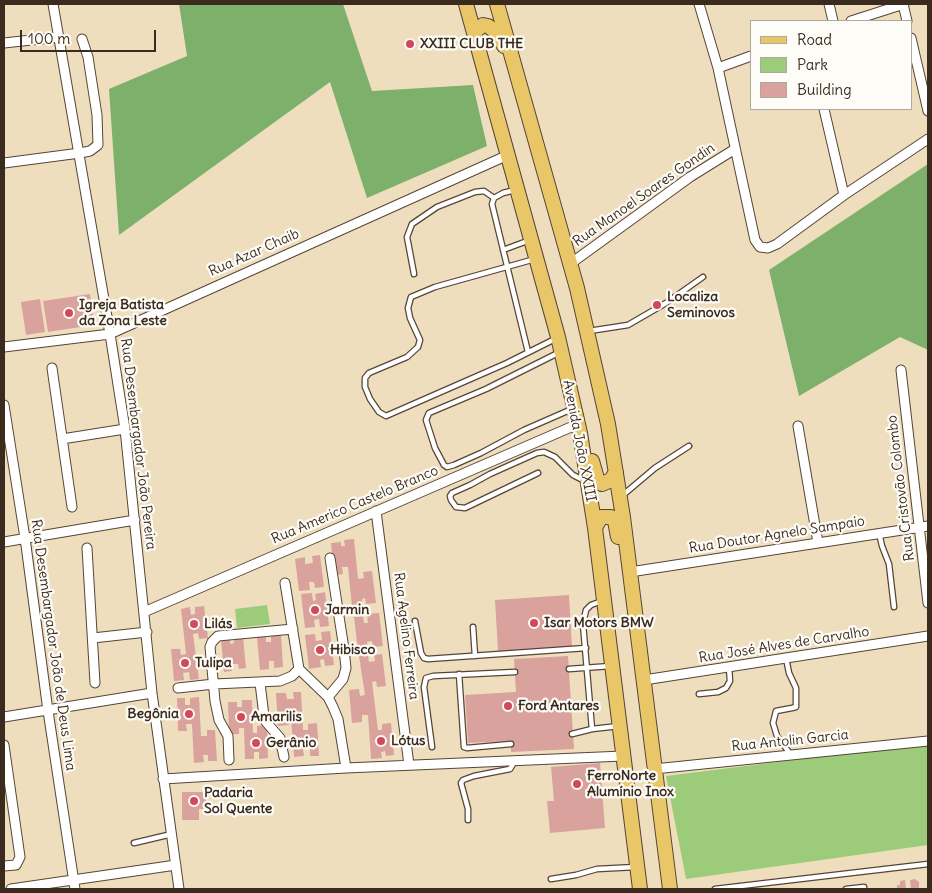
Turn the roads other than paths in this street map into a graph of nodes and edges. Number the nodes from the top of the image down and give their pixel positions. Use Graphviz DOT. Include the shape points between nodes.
graph roads {
  1 [pos="53,4"];
  2 [pos="466,4"];
  3 [pos="497,4"];
  4 [pos="699,4"];
  5 [pos="829,4"];
  6 [pos="903,4"];
  7 [pos="833,20"];
  8 [pos="853,20"];
  9 [pos="907,20"];
  10 [pos="474,32"];
  11 [pos="59,37"];
  12 [pos="82,39"];
  13 [pos="912,42"];
  14 [pos="4,44"];
  15 [pos="511,55"];
  16 [pos="750,56"];
  17 [pos="718,68"];
  18 [pos="824,110"];
  19 [pos="928,111"];
  20 [pos="928,139"];
  21 [pos="735,149"];
  22 [pos="80,154"];
  23 [pos="508,155"];
  24 [pos="4,163"];
  25 [pos="517,189"];
  26 [pos="844,195"];
  27 [pos="494,198"];
  28 [pos="531,240"];
  29 [pos="503,250"];
  30 [pos="536,259"];
  31 [pos="570,264"];
  32 [pos="506,266"];
  33 [pos="414,274"];
  34 [pos="703,276"];
  35 [pos="587,331"];
  36 [pos="110,334"];
  37 [pos="559,344"];
  38 [pos="4,347"];
  39 [pos="528,352"];
  40 [pos="52,368"];
  41 [pos="901,370"];
  42 [pos="4,405"];
  43 [pos="574,408"];
  44 [pos="798,426"];
  45 [pos="579,428"];
  46 [pos="125,429"];
  47 [pos="62,439"];
  48 [pos="689,446"];
  49 [pos="616,472"];
  50 [pos="538,473"];
  51 [pos="588,483"];
  52 [pos="620,498"];
  53 [pos="72,507"];
  54 [pos="376,511"];
  55 [pos="135,520"];
  56 [pos="924,526"];
  57 [pos="595,528"];
  58 [pos="879,533"];
  59 [pos="25,538"];
  60 [pos="4,542"];
  61 [pos="818,543"];
  62 [pos="87,548"];
  63 [pos="330,558"];
  64 [pos="630,572"];
  65 [pos="285,583"];
  66 [pos="604,600"];
  67 [pos="928,602"];
  68 [pos="894,607"];
  69 [pos="144,612"];
  70 [pos="415,621"];
  71 [pos="473,627"];
  72 [pos="293,629"];
  73 [pos="146,632"];
  74 [pos="928,636"];
  75 [pos="93,638"];
  76 [pos="586,648"];
  77 [pos="475,656"];
  78 [pos="786,658"];
  79 [pos="612,666"];
  80 [pos="587,667"];
  81 [pos="729,667"];
  82 [pos="299,669"];
  83 [pos="569,669"];
  84 [pos="515,672"];
  85 [pos="459,674"];
  86 [pos="644,680"];
  87 [pos="95,683"];
  88 [pos="260,683"];
  89 [pos="214,684"];
  90 [pos="178,688"];
  91 [pos="152,693"];
  92 [pos="699,694"];
  93 [pos="328,697"];
  94 [pos="48,711"];
  95 [pos="4,717"];
  96 [pos="620,726"];
  97 [pos="592,728"];
  98 [pos="572,734"];
  99 [pos="928,741"];
  100 [pos="511,744"];
  101 [pos="4,745"];
  102 [pos="432,747"];
  103 [pos="791,755"];
  104 [pos="623,756"];
  105 [pos="284,757"];
  106 [pos="229,760"];
  107 [pos="513,760"];
  108 [pos="409,765"];
  109 [pos="346,768"];
  110 [pos="654,769"];
  111 [pos="164,779"];
  112 [pos="468,820"];
  113 [pos="172,834"];
  114 [pos="134,843"];
  115 [pos="928,864"];
  116 [pos="176,865"];
  117 [pos="4,866"];
  118 [pos="637,867"];
  119 [pos="551,878"];
  120 [pos="74,879"];
  121 [pos="11,889"];
  122 [pos="75,889"];
  123 [pos="179,889"];
  124 [pos="640,889"];
  125 [pos="670,889"];
  126 [pos="715,889"];
  127 [pos="840,889"];
  128 [pos="846,889"];
  129 [pos="864,889"];
  1 -- 11 [label="street, Rua Desembargador João Pereira"];
  2 -- 10 [label="main road, Avenida João XXIII"];
  3 -- 15 [label="main road"];
  4 -- 17 [label="street"];
  5 -- 7 [label="street"];
  6 -- 8 [label="street"];
  6 -- 9 [label="street"];
  10 -- 15 [label="main road" via="483,26 491,27"];
  10 -- 23 [label="main road, Avenida João XXIII"];
  11 -- 14 [label="street"];
  11 -- 22 [label="street, Rua Desembargador João Pereira"];
  12 -- 22 [label="street" via="97,115 98,145 90,152"];
  13 -- 19 [label="street"];
  15 -- 31 [label="main road"];
  16 -- 17 [label="street"];
  17 -- 21 [label="street"];
  18 -- 26 [label="street"];
  20 -- 26 [label="street"];
  21 -- 26 [label="street" via="755,240 760,247 777,244"];
  21 -- 31 [label="street, Rua Manoel Soares Gondin" via="690,177"];
  22 -- 24 [label="street"];
  22 -- 36 [label="street, Rua Desembargador João Pereira"];
  23 -- 25 [label="main road, Avenida João XXIII"];
  23 -- 36 [label="street, Rua Azar Chaib"];
  25 -- 27 [label="lane"];
  25 -- 28 [label="main road, Avenida João XXIII"];
  27 -- 29 [label="lane" via="493,210"];
  27 -- 33 [label="lane" via="484,191 475,192 437,206 412,224 407,237"];
  28 -- 29 [label="lane"];
  28 -- 30 [label="main road, Avenida João XXIII"];
  29 -- 32 [label="lane"];
  30 -- 32 [label="lane"];
  30 -- 37 [label="main road, Avenida João XXIII"];
  31 -- 35 [label="main road"];
  32 -- 39 [label="lane"];
  32 -- 39 [label="lane" via="411,297 408,308 420,340 418,347 407,357 369,373 365,387 370,400 386,416"];
  34 -- 35 [label="lane" via="628,325"];
  35 -- 49 [label="main road"];
  36 -- 38 [label="street, Rua Azar Chaib"];
  36 -- 46 [label="street, Rua Desembargador João Pereira"];
  37 -- 39 [label="lane"];
  37 -- 43 [label="main road, Avenida João XXIII"];
  37 -- 43 [label="lane" via="486,389 429,413 426,420 435,448 447,466"];
  40 -- 47 [label="street"];
  41 -- 56 [label="street, Rua Cristovão Colombo"];
  42 -- 59 [label="street, Rua Desembargador João de Deus Lima"];
  43 -- 45 [label="main road, Avenida João XXIII"];
  44 -- 61 [label="street"];
  45 -- 49 [label="main road" via="598,482 607,483"];
  45 -- 51 [label="main road, Avenida João XXIII"];
  45 -- 54 [label="street, Rua Americo Castelo Branco"];
  46 -- 47 [label="street"];
  46 -- 55 [label="street, Rua Desembargador João Pereira"];
  47 -- 53 [label="street"];
  48 -- 52 [label="lane" via="655,468"];
  49 -- 52 [label="main road"];
  50 -- 51 [label="lane" via="465,508 456,507 451,500 452,493 544,452"];
  51 -- 57 [label="main road, Avenida João XXIII"];
  52 -- 64 [label="main road"];
  54 -- 69 [label="street, Rua Americo Castelo Branco"];
  54 -- 108 [label="street, Rua Agelino Ferreira"];
  55 -- 59 [label="street"];
  55 -- 69 [label="street, Rua Desembargador João Pereira"];
  56 -- 58 [label="street, Rua Doutor Agnelo Sampaio"];
  56 -- 67 [label="street, Rua Cristovão Colombo"];
  57 -- 64 [label="main road" via="602,517 615,520 622,555"];
  57 -- 66 [label="main road, Avenida João XXIII"];
  58 -- 61 [label="street, Rua Doutor Agnelo Sampaio"];
  58 -- 68 [label="lane" via="889,564"];
  59 -- 60 [label="street"];
  59 -- 94 [label="street, Rua Desembargador João de Deus Lima"];
  61 -- 64 [label="street, Rua Doutor Agnelo Sampaio"];
  62 -- 75 [label="street"];
  63 -- 93 [label="street" via="346,668 343,679"];
  64 -- 86 [label="main road"];
  65 -- 72 [label="street"];
  66 -- 76 [label="lane" via="586,610 583,624"];
  66 -- 79 [label="main road, Avenida João XXIII"];
  69 -- 73 [label="street, Rua Desembargador João Pereira"];
  70 -- 77 [label="lane" via="424,658"];
  71 -- 77 [label="lane"];
  72 -- 82 [label="street"];
  72 -- 89 [label="street" via="214,638 210,647"];
  73 -- 75 [label="street"];
  73 -- 91 [label="street, Rua Desembargador João Pereira"];
  74 -- 78 [label="street, Rua José Alves de Carvalho"];
  75 -- 87 [label="street"];
  76 -- 77 [label="lane"];
  76 -- 80 [label="lane"];
  78 -- 81 [label="street, Rua José Alves de Carvalho"];
  78 -- 103 [label="lane" via="796,688 796,706 776,711 773,723 777,736"];
  79 -- 80 [label="lane"];
  79 -- 96 [label="main road, Avenida João XXIII"];
  80 -- 83 [label="lane"];
  80 -- 97 [label="lane"];
  81 -- 86 [label="street, Rua José Alves de Carvalho"];
  81 -- 92 [label="lane" via="730,681 726,688"];
  82 -- 88 [label="street" via="286,680"];
  82 -- 93 [label="street"];
  84 -- 85 [label="lane"];
  85 -- 100 [label="lane" via="464,747"];
  85 -- 102 [label="lane" via="426,678 424,687"];
  86 -- 110 [label="main road"];
  88 -- 89 [label="street"];
  88 -- 105 [label="street" via="264,716 283,743"];
  89 -- 90 [label="street"];
  89 -- 106 [label="street" via="217,713 228,736"];
  91 -- 94 [label="street"];
  91 -- 111 [label="street, Rua Desembargador João Pereira"];
  93 -- 109 [label="street" via="338,719"];
  94 -- 95 [label="street"];
  94 -- 120 [label="street, Rua Desembargador João de Deus Lima"];
  96 -- 97 [label="lane"];
  96 -- 104 [label="main road, Avenida João XXIII"];
  97 -- 98 [label="lane"];
  99 -- 103 [label="street, Rua Antolin Garcia"];
  101 -- 117 [label="street" via="20,857 16,865"];
  103 -- 110 [label="street, Rua Antolin Garcia"];
  104 -- 107 [label="street"];
  104 -- 118 [label="main road, Avenida João XXIII"];
  107 -- 108 [label="street"];
  107 -- 112 [label="lane" via="510,769 463,780"];
  108 -- 109 [label="street"];
  109 -- 111 [label="street"];
  110 -- 125 [label="main road"];
  111 -- 113 [label="street, Rua Desembargador João Pereira"];
  113 -- 114 [label="lane"];
  113 -- 116 [label="street, Rua Desembargador João Pereira"];
  115 -- 126 [label="lane"];
  116 -- 120 [label="street"];
  116 -- 123 [label="street, Rua Desembargador João Pereira"];
  118 -- 119 [label="lane" via="597,869"];
  118 -- 124 [label="main road, Avenida João XXIII"];
  120 -- 121 [label="street"];
  120 -- 122 [label="street, Rua Desembargador João de Deus Lima"];
  127 -- 128 [label="lane"];
  128 -- 129 [label="lane"];
}
